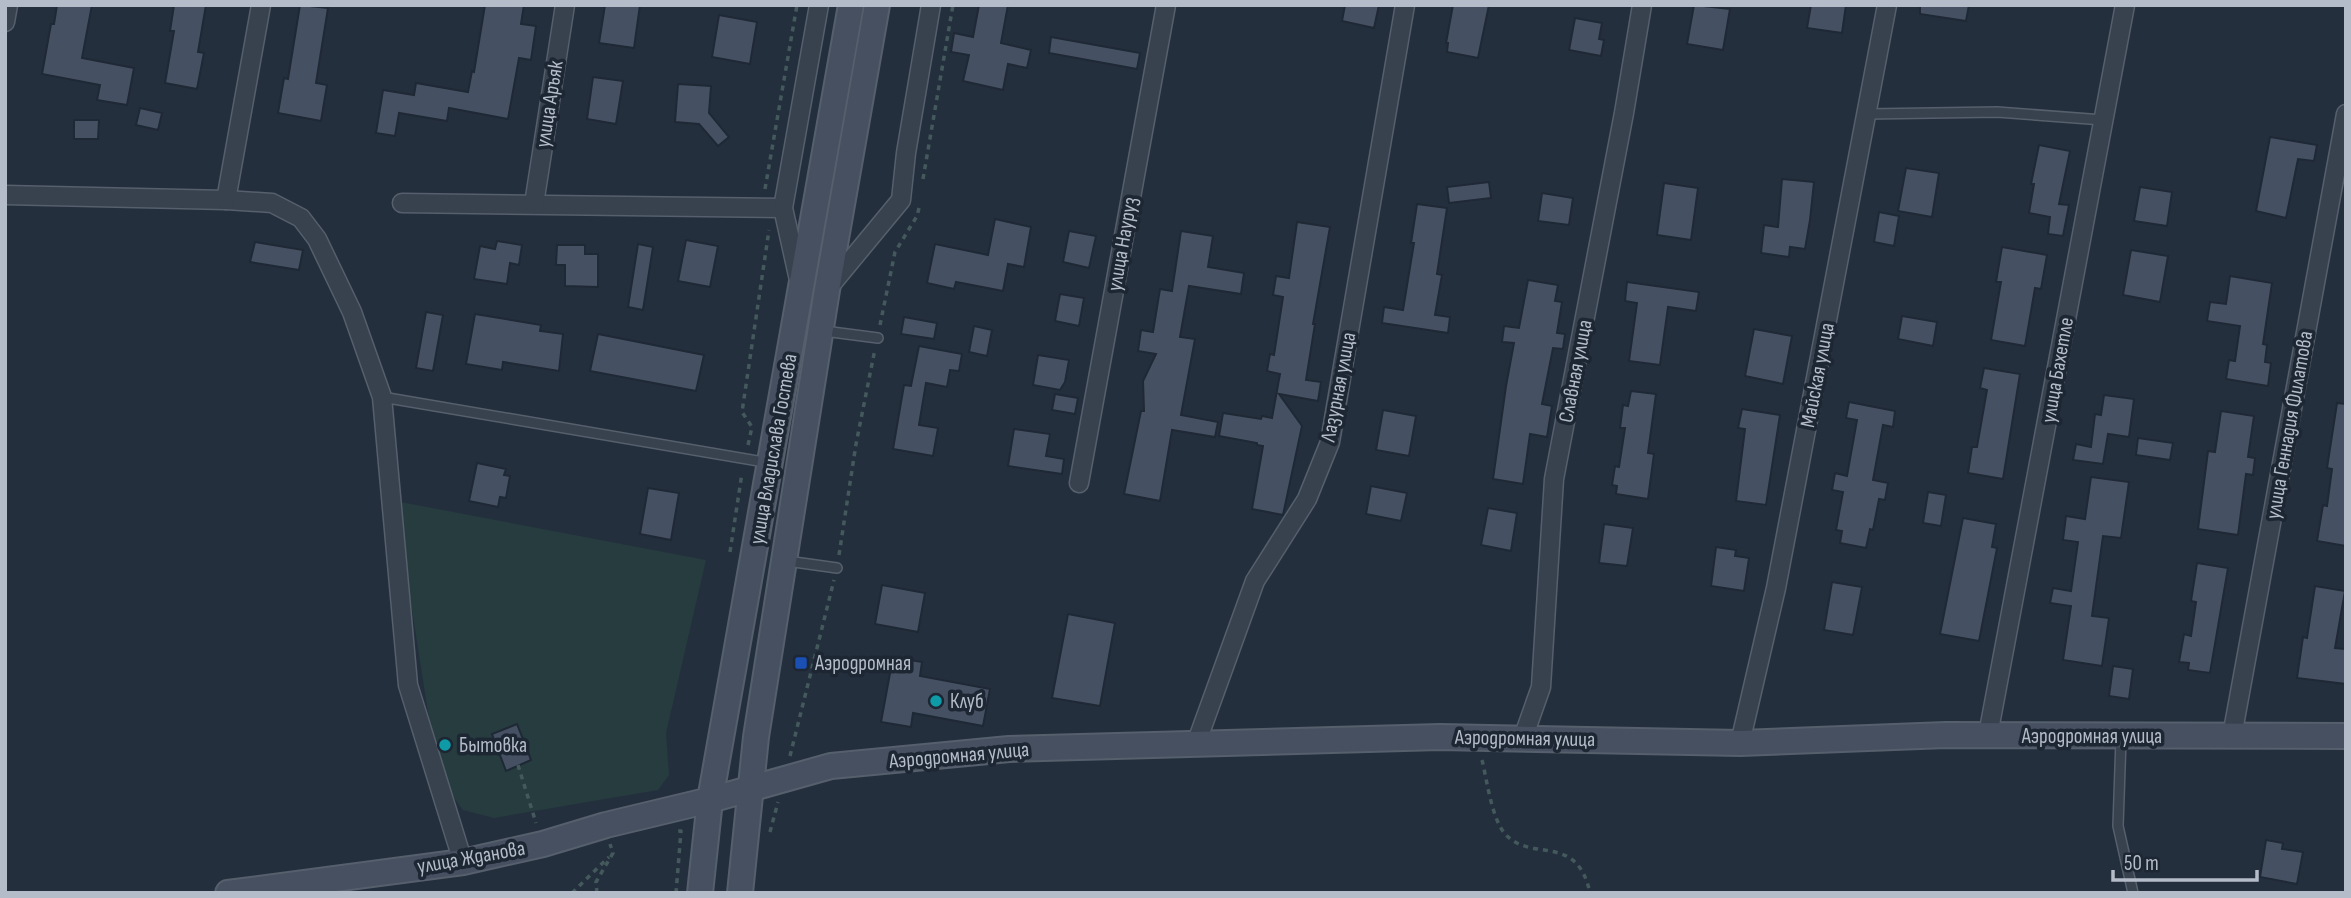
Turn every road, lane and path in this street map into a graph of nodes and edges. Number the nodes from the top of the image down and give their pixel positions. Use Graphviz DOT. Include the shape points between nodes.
graph roads {
  1 [pos="261,5"];
  2 [pos="565,5"];
  3 [pos="797,5"];
  4 [pos="819,5"];
  5 [pos="851,5"];
  6 [pos="877,5"];
  7 [pos="931,5"];
  8 [pos="953,5"];
  9 [pos="1166,5"];
  10 [pos="1405,5"];
  11 [pos="1642,5"];
  12 [pos="1887,5"];
  13 [pos="2125,5"];
  14 [pos="1868,114"];
  15 [pos="2346,114"];
  16 [pos="2103,120"];
  17 [pos="922,190"];
  18 [pos="5,195"];
  19 [pos="226,200"];
  20 [pos="402,203"];
  21 [pos="919,203"];
  22 [pos="534,204"];
  23 [pos="762,207"];
  24 [pos="783,208"];
  25 [pos="827,290"];
  26 [pos="801,292"];
  27 [pos="820,331"];
  28 [pos="877,338"];
  29 [pos="382,397"];
  30 [pos="745,458"];
  31 [pos="771,463"];
  32 [pos="1079,484"];
  33 [pos="730,554"];
  34 [pos="785,560"];
  35 [pos="837,568"];
  36 [pos="1988,735"];
  37 [pos="2121,736"];
  38 [pos="2232,736"];
  39 [pos="2346,736"];
  40 [pos="1476,737"];
  41 [pos="1523,738"];
  42 [pos="1740,743"];
  43 [pos="1196,744"];
  44 [pos="518,765"];
  45 [pos="787,768"];
  46 [pos="749,789"];
  47 [pos="710,800"];
  48 [pos="606,825"];
  49 [pos="668,829"];
  50 [pos="543,844"];
  51 [pos="613,853"];
  52 [pos="463,862"];
  53 [pos="228,893"];
  54 [pos="572,893"];
  55 [pos="597,893"];
  56 [pos="676,893"];
  57 [pos="700,893"];
  58 [pos="740,893"];
  59 [pos="1590,893"];
  60 [pos="2133,893"];
  1 -- 19 [label="street"];
  2 -- 22 [label="street, улица Аръяк"];
  3 -- 23 [label="path"];
  4 -- 24 [label="street"];
  5 -- 26 [label="street, улица Владислава Гостева"];
  6 -- 25 [label="street, улица Владислава Гостева"];
  7 -- 25 [label="street" via="901,200"];
  8 -- 17 [label="path"];
  9 -- 32 [label="street, улица Науруз"];
  10 -- 43 [label="street, Лазурная улица" via="1330,442 1307,499 1255,581"];
  11 -- 41 [label="street, Славная улица" via="1554,479 1541,687"];
  12 -- 14 [label="street, Майская улица"];
  13 -- 16 [label="street, улица Бахетле"];
  14 -- 16 [label="lane" via="1997,112"];
  14 -- 42 [label="street, Майская улица" via="1776,588"];
  15 -- 38 [label="street, улица Геннадия Филатова"];
  16 -- 36 [label="street, улица Бахетле"];
  18 -- 19 [label="street"];
  19 -- 29 [label="street" via="272,203 301,218 317,239 352,312"];
  20 -- 22 [label="street"];
  21 -- 28 [label="path" via="917,216 895,252"];
  22 -- 23 [label="street"];
  23 -- 24 [label="street"];
  23 -- 30 [label="path" via="769,226 742,412 752,427"];
  24 -- 26 [label="street"];
  25 -- 27 [label="street, улица Владислава Гостева"];
  26 -- 31 [label="street, улица Владислава Гостева"];
  27 -- 28 [label="lane"];
  27 -- 34 [label="street, улица Владислава Гостева"];
  28 -- 35 [label="path"];
  29 -- 30 [label="lane"];
  29 -- 52 [label="street" via="408,685"];
  30 -- 31 [label="lane"];
  30 -- 33 [label="path"];
  31 -- 47 [label="street, улица Владислава Гостева"];
  34 -- 35 [label="lane"];
  34 -- 46 [label="street, улица Владислава Гостева"];
  35 -- 45 [label="path"];
  36 -- 37 [label="street, Аэродромная улица"];
  36 -- 42 [label="street, Аэродромная улица"];
  37 -- 38 [label="street, Аэродромная улица"];
  37 -- 60 [label="lane" via="2118,826"];
  38 -- 39 [label="street, Аэродромная улица"];
  40 -- 41 [label="street, Аэродромная улица"];
  40 -- 43 [label="street, Аэродромная улица"];
  40 -- 59 [label="path" via="1496,818 1506,836 1521,845 1561,852 1577,865"];
  41 -- 42 [label="street, Аэродромная улица"];
  43 -- 46 [label="street, Аэродромная улица" via="1009,749 831,766"];
  44 -- 50 [label="path"];
  46 -- 47 [label="street, Аэродромная улица"];
  46 -- 58 [label="street, улица Владислава Гостева"];
  47 -- 48 [label="street, улица Жданова"];
  47 -- 57 [label="street, улица Владислава Гостева"];
  48 -- 50 [label="street, улица Жданова"];
  48 -- 51 [label="path"];
  49 -- 56 [label="path" via="681,831"];
  50 -- 52 [label="street, улица Жданова"];
  51 -- 54 [label="path"];
  51 -- 55 [label="path" via="596,882"];
  52 -- 53 [label="street, улица Жданова"];
}
